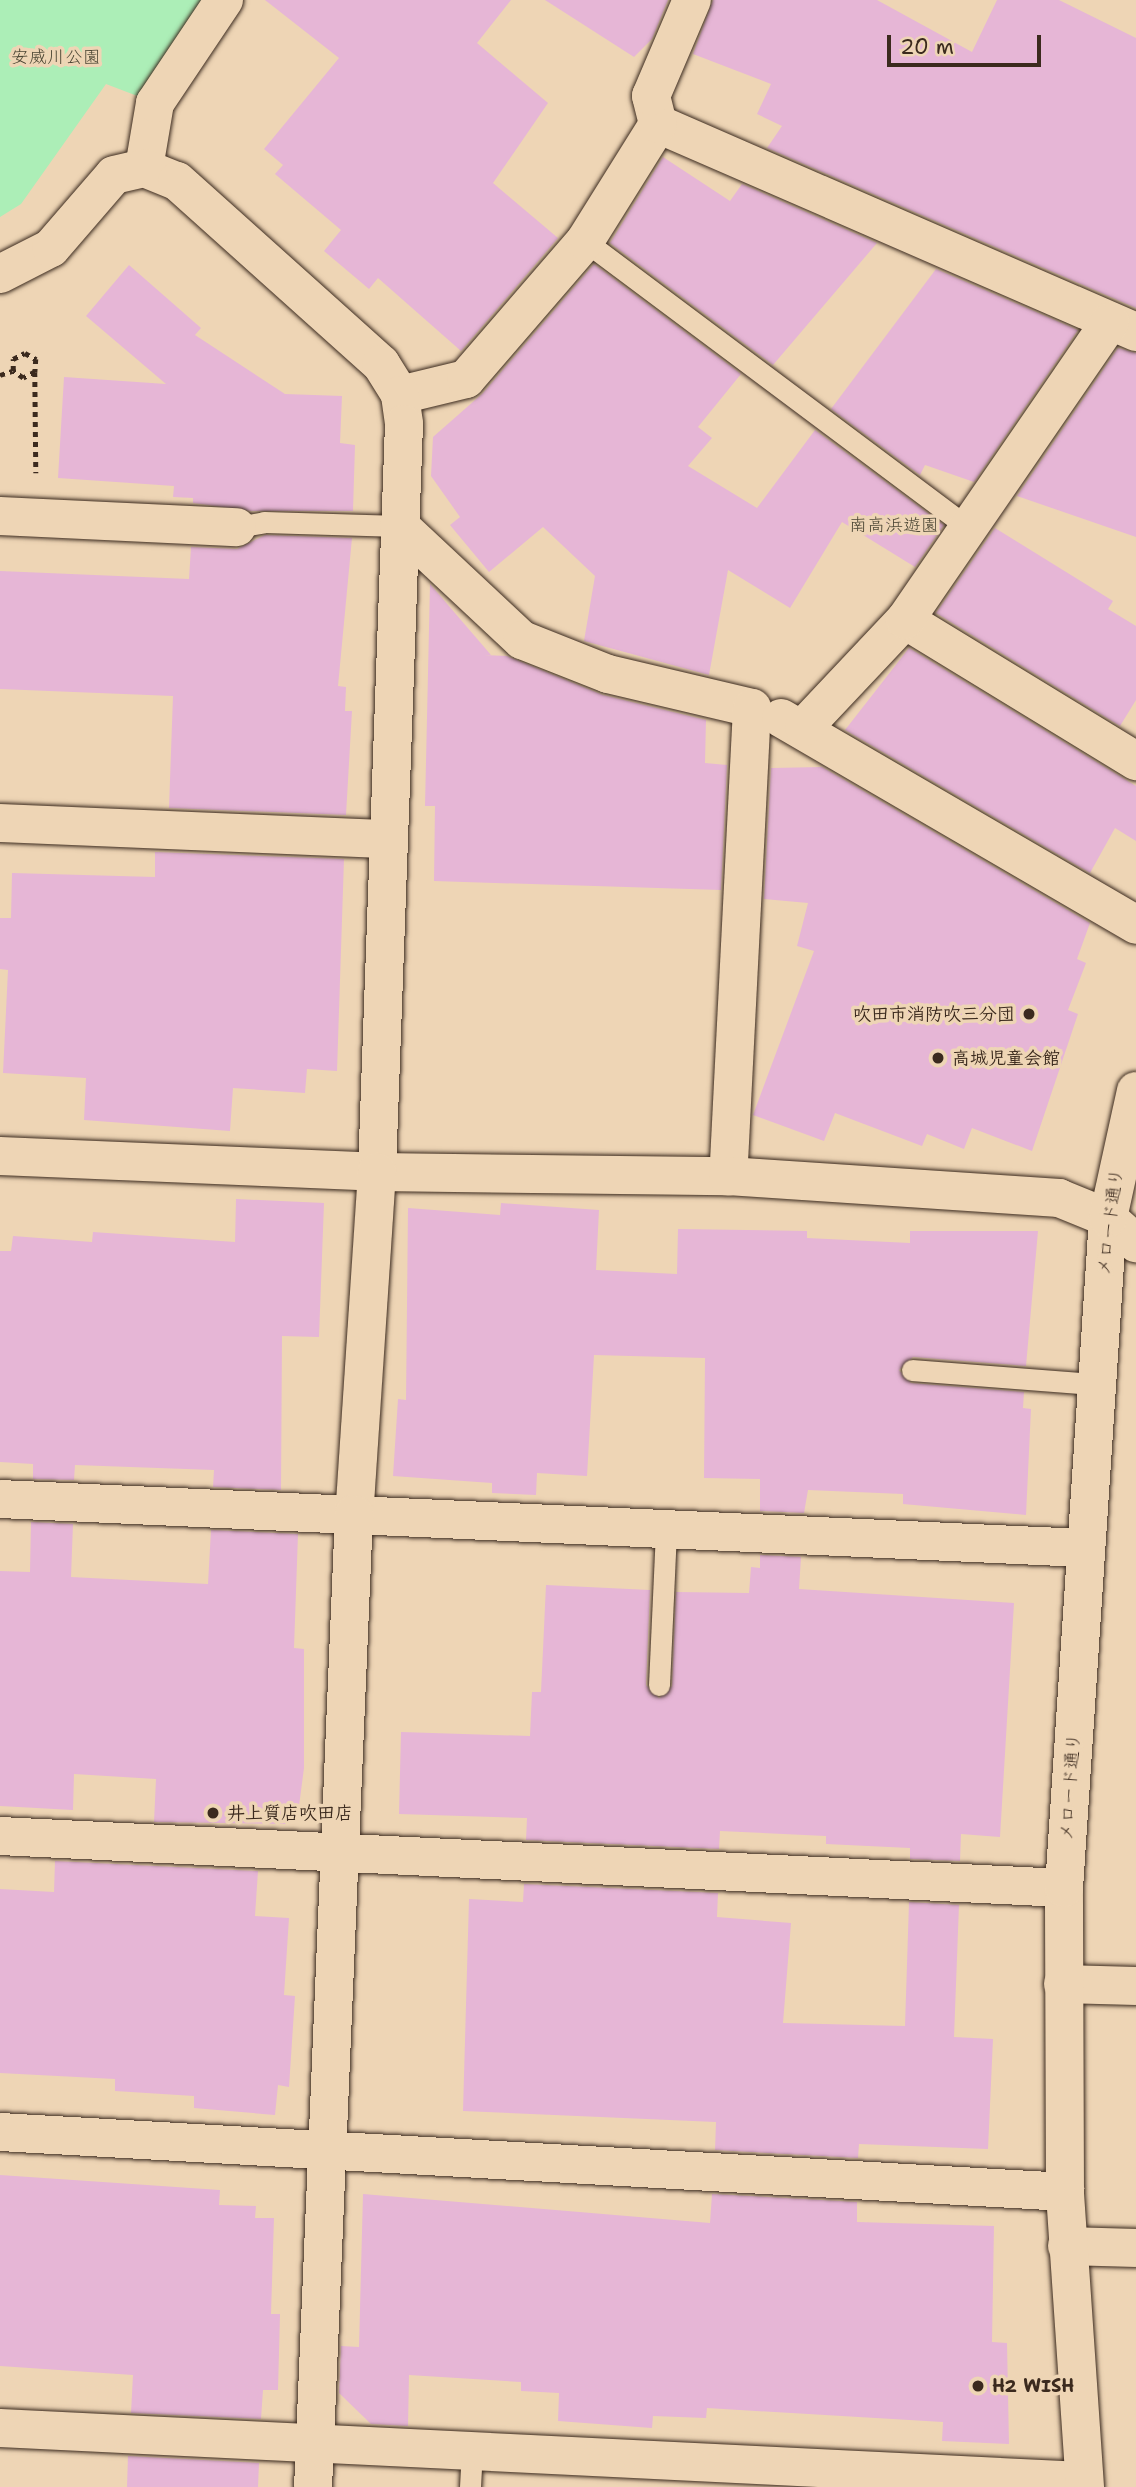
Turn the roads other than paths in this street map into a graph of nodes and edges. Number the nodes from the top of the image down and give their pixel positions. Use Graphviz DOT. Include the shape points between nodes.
graph roads {
  1 [pos="224,0"];
  2 [pos="692,0"];
  3 [pos="658,124"];
  4 [pos="144,168"];
  5 [pos="585,241"];
  6 [pos="0,274"];
  7 [pos="1123,327"];
  8 [pos="400,395"];
  9 [pos="17,517"];
  10 [pos="237,527"];
  11 [pos="400,527"];
  12 [pos="969,528"];
  13 [pos="905,620"];
  14 [pos="752,708"];
  15 [pos="804,727"];
  16 [pos="1136,761"];
  17 [pos="0,823"];
  18 [pos="388,839"];
  19 [pos="1136,925"];
  20 [pos="1136,1091"];
  21 [pos="0,1156"];
  22 [pos="377,1172"];
  23 [pos="729,1176"];
  24 [pos="1108,1218"];
  25 [pos="1136,1243"];
  26 [pos="912,1370"];
  27 [pos="1096,1384"];
  28 [pos="0,1499"];
  29 [pos="354,1514"];
  30 [pos="666,1528"];
  31 [pos="1084,1548"];
  32 [pos="659,1685"];
  33 [pos="0,1836"];
  34 [pos="338,1850"];
  35 [pos="1064,1888"];
  36 [pos="1063,1984"];
  37 [pos="1136,1986"];
  38 [pos="0,2132"];
  39 [pos="327,2146"];
  40 [pos="1065,2192"];
  41 [pos="1067,2246"];
  42 [pos="1136,2248"];
  43 [pos="0,2428"];
  44 [pos="315,2443"];
  45 [pos="471,2469"];
  46 [pos="1084,2484"];
  47 [pos="313,2487"];
  1 -- 4 [label="street" via="155,103"];
  2 -- 3 [label="street" via="651,96"];
  3 -- 5 [label="street"];
  3 -- 7 [label="street"];
  4 -- 6 [label="street" via="114,176 51,248"];
  4 -- 8 [label="street" via="177,181 381,364"];
  5 -- 8 [label="street" via="466,379"];
  5 -- 12 [label="lane"];
  7 -- 12 [label="street"];
  8 -- 11 [label="street"];
  9 -- 10 [label="street"];
  10 -- 11 [label="lane" via="264,522"];
  11 -- 14 [label="street" via="522,640 608,674"];
  11 -- 18 [label="street"];
  12 -- 13 [label="street"];
  13 -- 15 [label="street"];
  13 -- 16 [label="street"];
  14 -- 15 [label="street"];
  14 -- 23 [label="street"];
  15 -- 19 [label="street"];
  17 -- 18 [label="street"];
  18 -- 22 [label="street"];
  20 -- 24 [label="street, メロード通り"];
  21 -- 22 [label="street"];
  22 -- 23 [label="street"];
  22 -- 29 [label="street"];
  23 -- 24 [label="street" via="1059,1198"];
  24 -- 25 [label="street"];
  24 -- 27 [label="street, メロード通り"];
  26 -- 27 [label="lane"];
  27 -- 31 [label="street, メロード通り"];
  28 -- 29 [label="street"];
  29 -- 30 [label="street"];
  29 -- 34 [label="street"];
  30 -- 31 [label="street"];
  30 -- 32 [label="lane"];
  31 -- 35 [label="street, メロード通り"];
  33 -- 34 [label="street"];
  34 -- 35 [label="street"];
  34 -- 39 [label="street"];
  35 -- 36 [label="street, メロード通り"];
  36 -- 37 [label="street"];
  36 -- 40 [label="street, メロード通り"];
  38 -- 39 [label="street"];
  39 -- 40 [label="street"];
  39 -- 44 [label="street"];
  40 -- 41 [label="street, メロード通り"];
  41 -- 42 [label="street"];
  41 -- 46 [label="street, メロード通り"];
  43 -- 44 [label="street"];
  44 -- 45 [label="street"];
  44 -- 47 [label="street"];
  45 -- 46 [label="street"];
}
